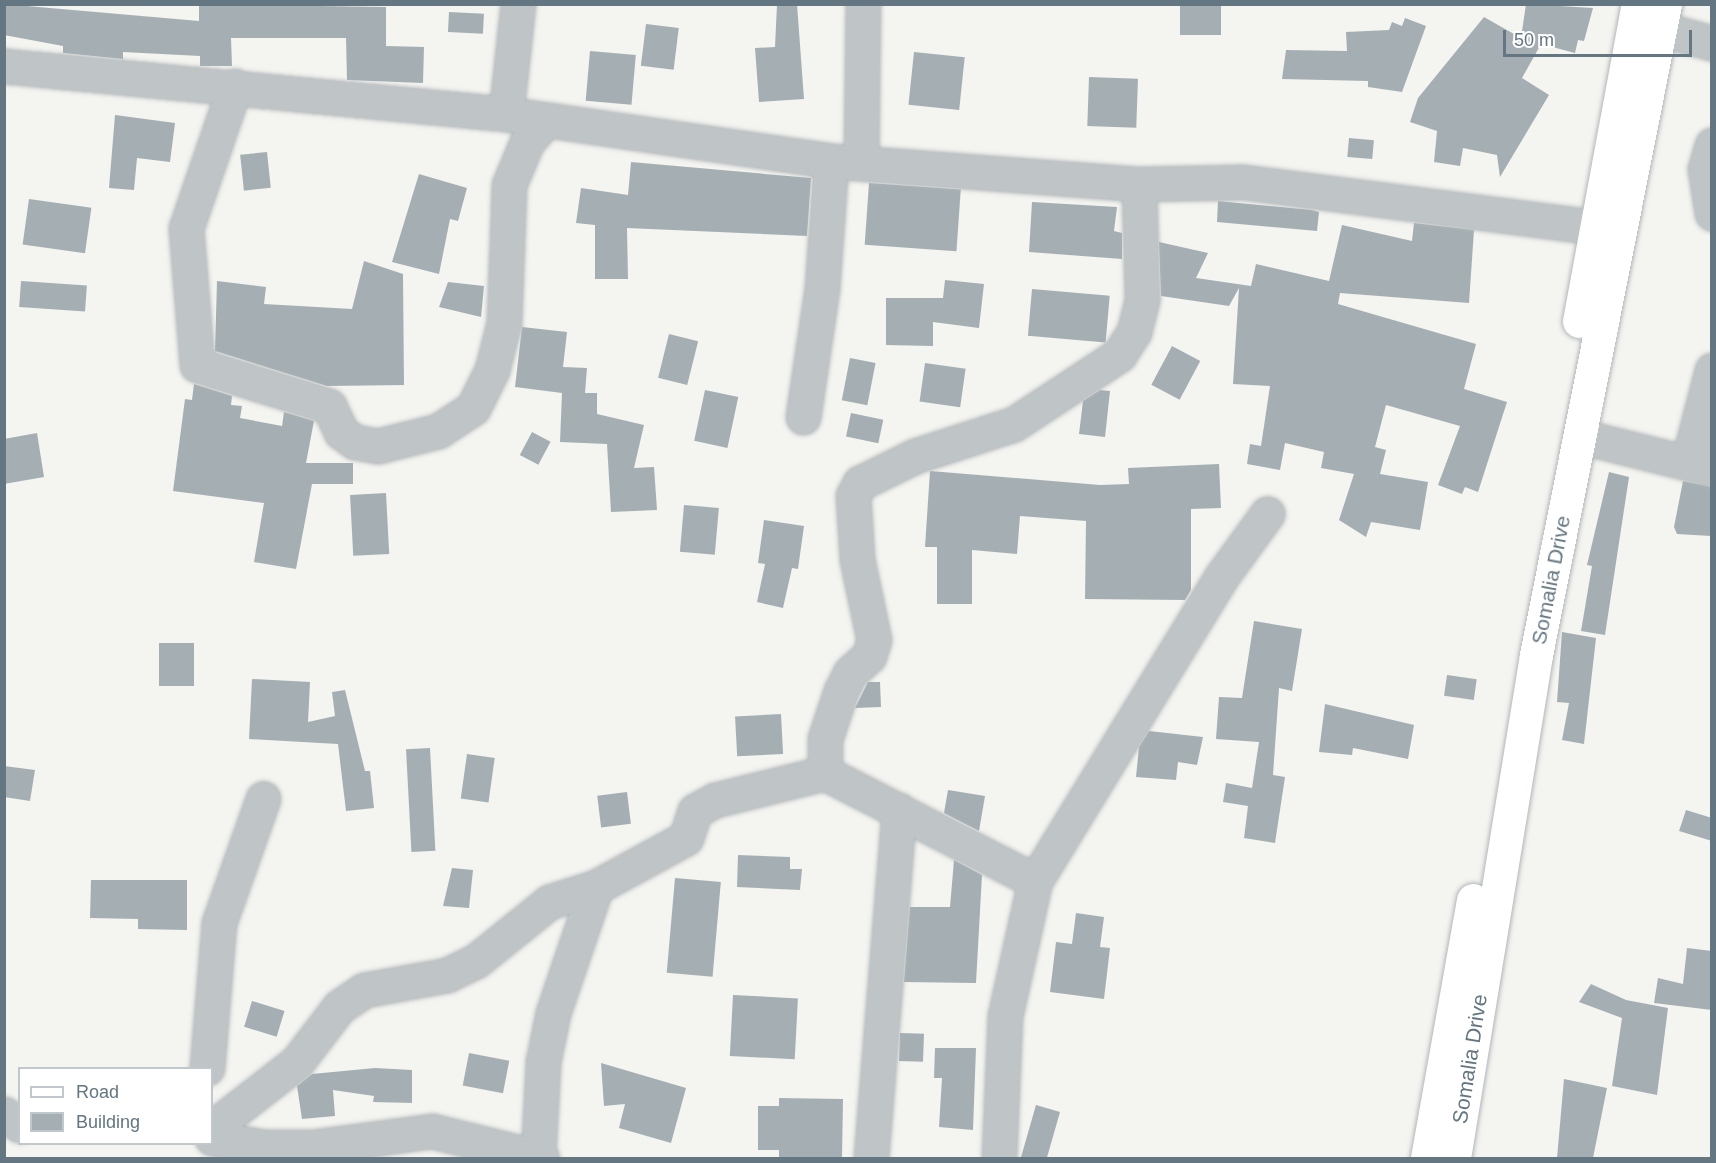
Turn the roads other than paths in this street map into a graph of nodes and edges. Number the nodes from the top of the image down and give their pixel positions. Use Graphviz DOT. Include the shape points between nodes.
graph roads {
  1 [pos="518,4"];
  2 [pos="863,4"];
  3 [pos="1650,15"];
  4 [pos="1712,43"];
  5 [pos="4,66"];
  6 [pos="235,86"];
  7 [pos="506,114"];
  8 [pos="546,120"];
  9 [pos="1712,145"];
  10 [pos="846,161"];
  11 [pos="1139,184"];
  12 [pos="1712,213"];
  13 [pos="1596,227"];
  14 [pos="1712,370"];
  15 [pos="803,417"];
  16 [pos="1579,436"];
  17 [pos="1700,466"];
  18 [pos="1267,514"];
  19 [pos="825,773"];
  20 [pos="263,799"];
  21 [pos="899,810"];
  22 [pos="1035,880"];
  23 [pos="596,886"];
  24 [pos="207,1067"];
  25 [pos="4,1114"];
  26 [pos="18,1124"];
  27 [pos="213,1127"];
  28 [pos="213,1138"];
  29 [pos="539,1158"];
  30 [pos="871,1158"];
  31 [pos="999,1158"];
  32 [pos="1427,1158"];
  33 [pos="1454,1158"];
  1 -- 7 [label="street"];
  2 -- 10 [label="street"];
  3 -- 4 [label="street"];
  3 -- 13 [label="main road, Somalia Drive"];
  3 -- 16 [label="main road, Somalia Drive"];
  5 -- 6 [label="street"];
  6 -- 7 [label="street"];
  6 -- 8 [label="street" via="186,228 197,366 328,406 342,432 355,442 378,446 438,431 477,398 492,370 504,323 509,185 527,142"];
  7 -- 8 [label="street"];
  8 -- 10 [label="street"];
  9 -- 12 [label="street" via="1705,169"];
  10 -- 11 [label="street"];
  10 -- 15 [label="street"];
  11 -- 13 [label="street" via="1243,182"];
  11 -- 19 [label="street" via="1142,299 1134,332 1119,355 1014,424 915,456 860,483 853,496 857,559 874,640 869,656 850,673 835,707 825,739"];
  13 -- 32 [label="main road, Somalia Drive"];
  14 -- 17 [label="street"];
  16 -- 17 [label="street"];
  16 -- 33 [label="main road, Somalia Drive" via="1536,655"];
  18 -- 22 [label="street" via="1222,576"];
  19 -- 21 [label="street"];
  19 -- 23 [label="street" via="715,800 695,811 686,838"];
  20 -- 24 [label="street" via="219,923"];
  21 -- 22 [label="street"];
  21 -- 30 [label="street"];
  22 -- 31 [label="street" via="1005,1016"];
  23 -- 27 [label="street" via="549,902 476,961 447,975 364,990 339,1007 297,1062"];
  23 -- 29 [label="street" via="553,1013 543,1062"];
  25 -- 26 [label="street"];
  28 -- 29 [label="street" via="264,1147 312,1147 432,1131"];
}
